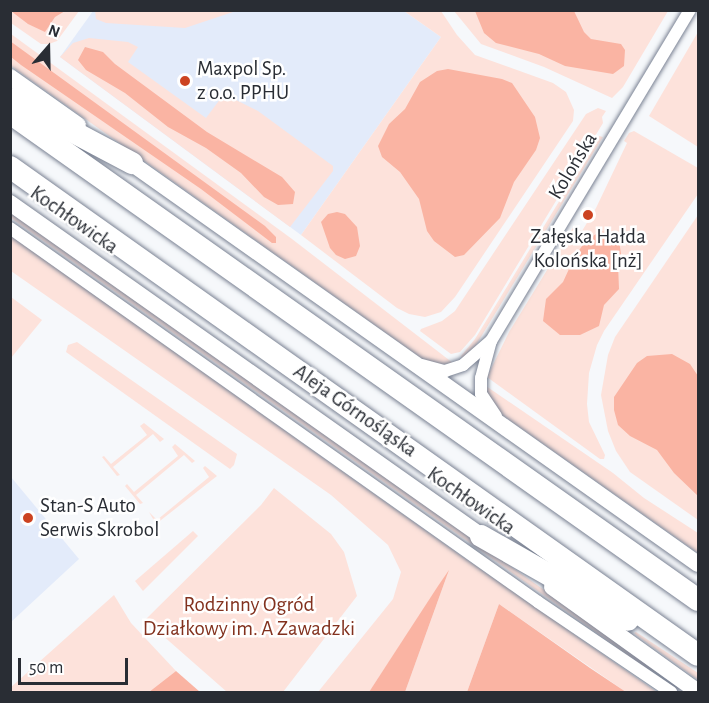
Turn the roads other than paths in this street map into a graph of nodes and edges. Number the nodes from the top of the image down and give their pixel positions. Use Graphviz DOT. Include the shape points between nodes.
graph roads {
  1 [pos="690,10"];
  2 [pos="10,77"];
  3 [pos="10,99"];
  4 [pos="10,113"];
  5 [pos="132,163"];
  6 [pos="10,167"];
  7 [pos="10,203"];
  8 [pos="10,228"];
  9 [pos="491,341"];
  10 [pos="414,363"];
  11 [pos="527,443"];
  12 [pos="481,536"];
  13 [pos="699,564"];
  14 [pos="699,600"];
  15 [pos="699,655"];
  16 [pos="699,692"];
  17 [pos="671,693"];
  1 -- 9 [label="street, Kolońska"];
  2 -- 5 [label="main road"];
  3 -- 5 [label="highway"];
  4 -- 14 [label="highway, Aleja Górnośląska"];
  5 -- 10 [label="main road"];
  6 -- 15 [label="highway, Aleja Górnośląska"];
  7 -- 12 [label="main road, Kochłowicka"];
  8 -- 17 [label="street"];
  9 -- 10 [label="street" via="464,365 445,371"];
  9 -- 11 [label="street" via="481,394 490,411"];
  10 -- 11 [label="main road"];
  11 -- 13 [label="main road"];
  12 -- 15 [label="highway" via="630,622"];
  12 -- 16 [label="main road, Kochłowicka"];
}
